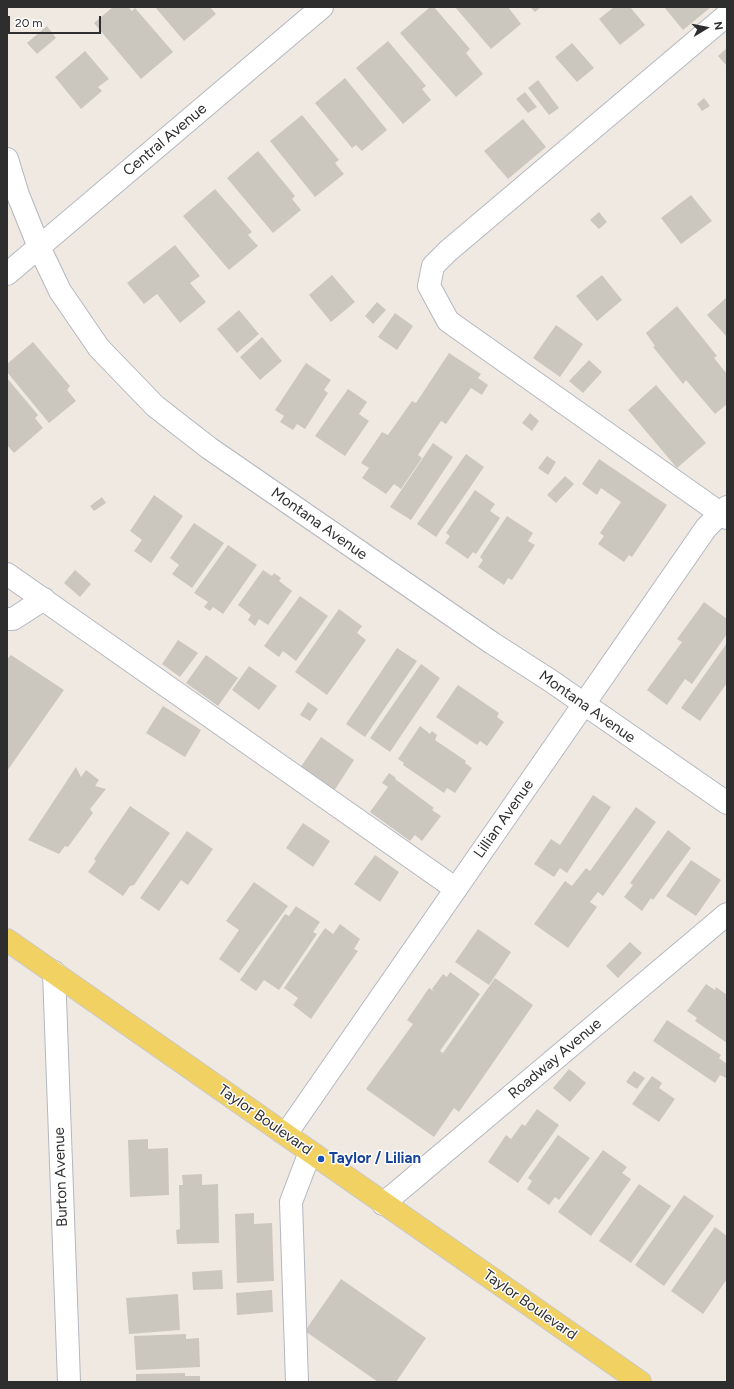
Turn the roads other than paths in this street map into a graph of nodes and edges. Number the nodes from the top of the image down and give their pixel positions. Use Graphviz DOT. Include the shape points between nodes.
graph roads {
  1 [pos="322,7"];
  2 [pos="727,15"];
  3 [pos="7,159"];
  4 [pos="39,247"];
  5 [pos="7,274"];
  6 [pos="725,513"];
  7 [pos="7,574"];
  8 [pos="44,599"];
  9 [pos="7,619"];
  10 [pos="584,705"];
  11 [pos="727,803"];
  12 [pos="456,889"];
  13 [pos="727,914"];
  14 [pos="7,940"];
  15 [pos="54,972"];
  16 [pos="286,1134"];
  17 [pos="310,1152"];
  18 [pos="383,1204"];
  19 [pos="69,1382"];
  20 [pos="297,1382"];
  21 [pos="640,1382"];
  1 -- 4 [label="street, Central Avenue"];
  2 -- 6 [label="street" via="432,266 429,286 448,321"];
  3 -- 4 [label="street, Montana Avenue"];
  4 -- 5 [label="street, Central Avenue"];
  4 -- 10 [label="street, Montana Avenue" via="60,291 99,348 155,406 216,452"];
  6 -- 10 [label="street, Lillian Avenue" via="706,528"];
  7 -- 8 [label="street"];
  8 -- 9 [label="street" via="13,619"];
  8 -- 12 [label="street"];
  10 -- 11 [label="street, Montana Avenue"];
  10 -- 12 [label="street, Lillian Avenue"];
  12 -- 16 [label="street, Lillian Avenue"];
  13 -- 18 [label="street, Roadway Avenue"];
  14 -- 15 [label="main road, Taylor Boulevard"];
  15 -- 16 [label="main road, Taylor Boulevard"];
  15 -- 19 [label="street, Burton Avenue"];
  16 -- 17 [label="main road, Taylor Boulevard"];
  17 -- 18 [label="main road, Taylor Boulevard"];
  17 -- 20 [label="street" via="291,1202"];
  18 -- 21 [label="main road, Taylor Boulevard"];
}
